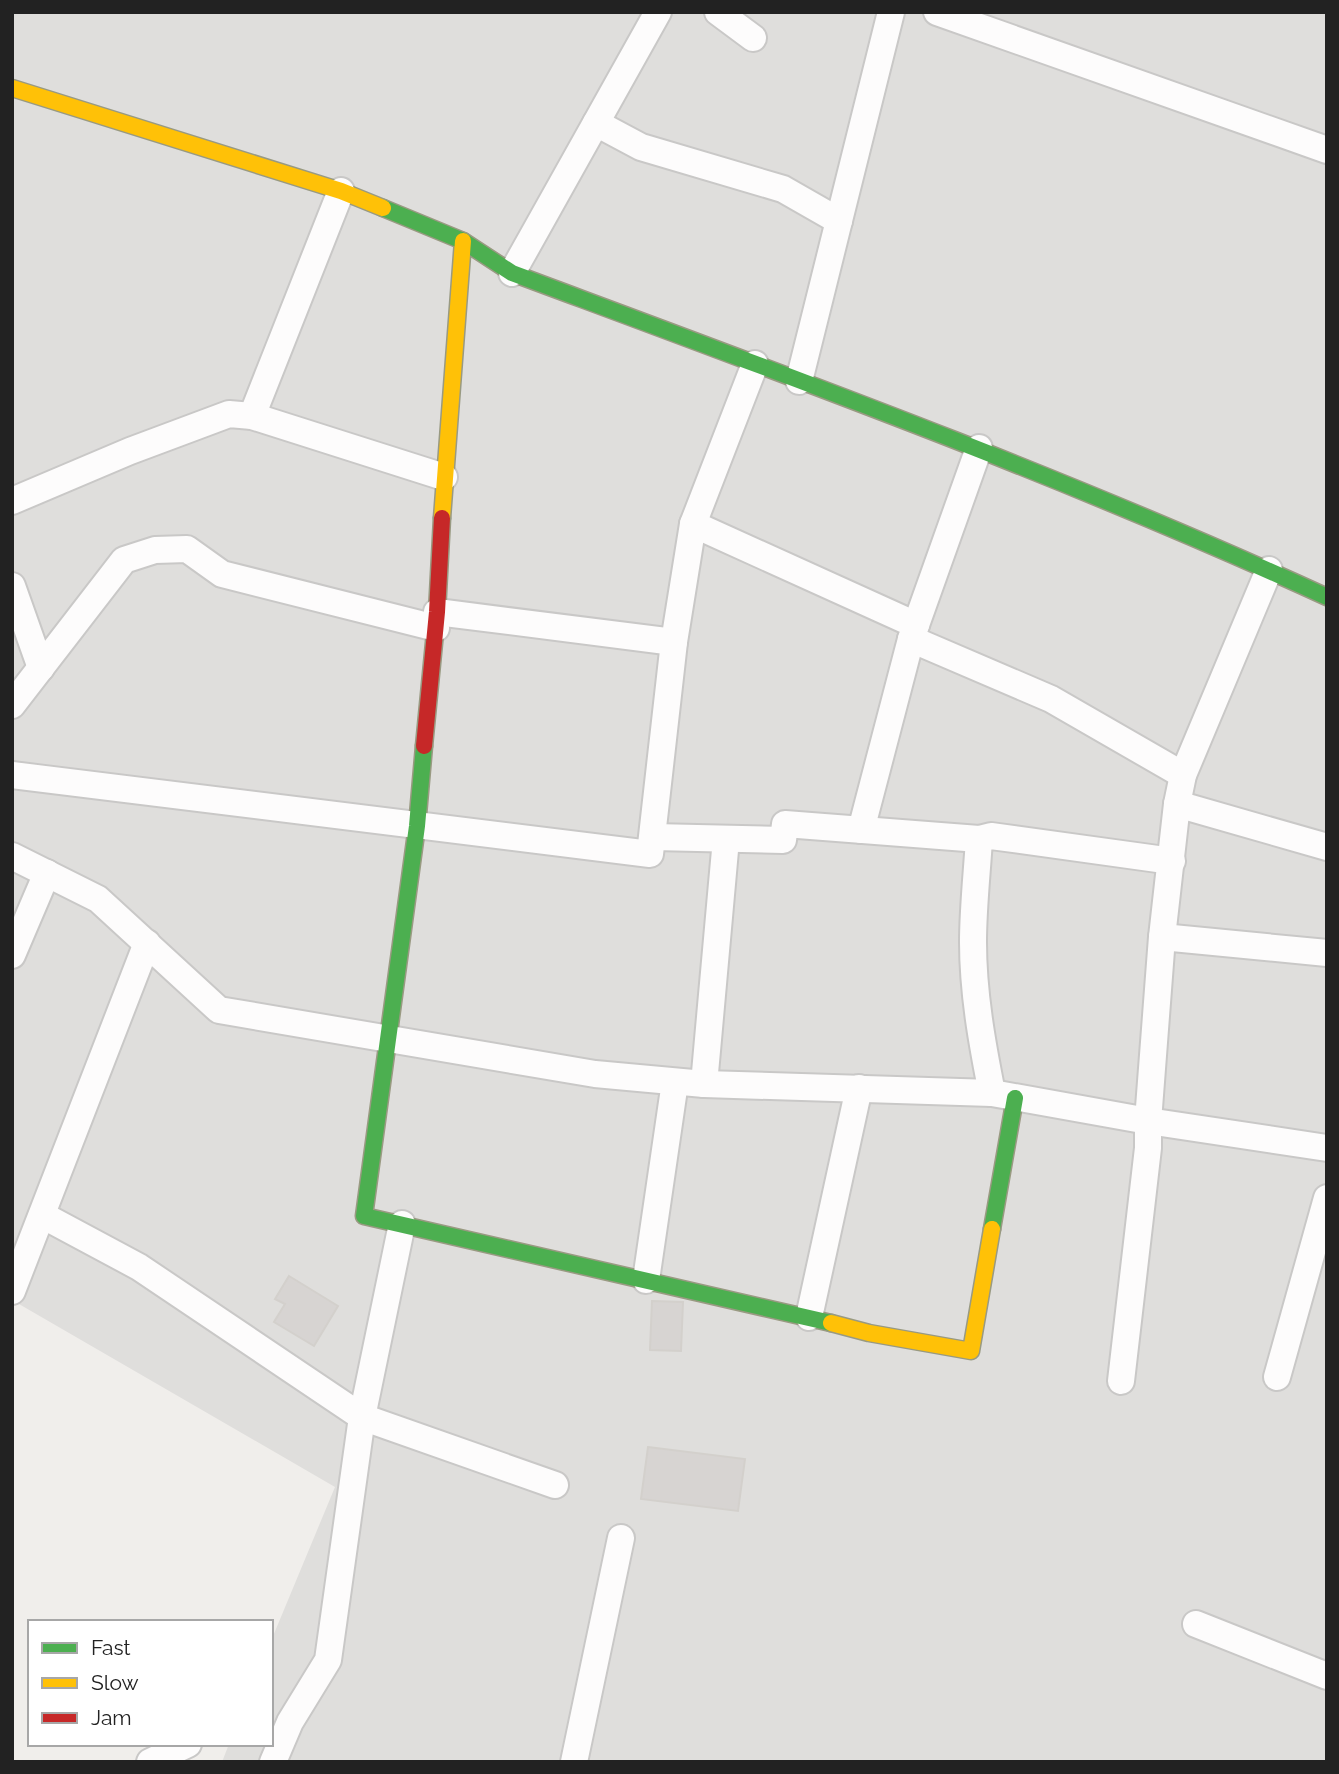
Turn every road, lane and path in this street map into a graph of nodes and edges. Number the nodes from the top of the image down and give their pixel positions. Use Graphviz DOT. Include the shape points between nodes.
graph roads {
  1 [pos="658,12"];
  2 [pos="718,12"];
  3 [pos="891,12"];
  4 [pos="937,12"];
  5 [pos="753,38"];
  6 [pos="12,88"];
  7 [pos="596,122"];
  8 [pos="1327,150"];
  9 [pos="341,191"];
  10 [pos="839,221"];
  11 [pos="463,241"];
  12 [pos="512,273"];
  13 [pos="755,364"];
  14 [pos="799,381"];
  15 [pos="253,416"];
  16 [pos="979,447"];
  17 [pos="444,477"];
  18 [pos="12,501"];
  19 [pos="693,524"];
  20 [pos="1269,570"];
  21 [pos="12,586"];
  22 [pos="1327,597"];
  23 [pos="437,620"];
  24 [pos="913,632"];
  25 [pos="674,642"];
  26 [pos="41,668"];
  27 [pos="12,705"];
  28 [pos="12,775"];
  29 [pos="1183,775"];
  30 [pos="1177,804"];
  31 [pos="417,825"];
  32 [pos="861,830"];
  33 [pos="653,837"];
  34 [pos="726,839"];
  35 [pos="979,839"];
  36 [pos="1327,847"];
  37 [pos="12,856"];
  38 [pos="1172,861"];
  39 [pos="47,873"];
  40 [pos="1162,937"];
  41 [pos="147,943"];
  42 [pos="1327,953"];
  43 [pos="12,955"];
  44 [pos="390,1039"];
  45 [pos="676,1082"];
  46 [pos="704,1084"];
  47 [pos="859,1088"];
  48 [pos="1003,1095"];
  49 [pos="1148,1121"];
  50 [pos="1327,1148"];
  51 [pos="1327,1198"];
  52 [pos="42,1215"];
  53 [pos="401,1224"];
  54 [pos="18,1256"];
  55 [pos="646,1280"];
  56 [pos="12,1291"];
  57 [pos="810,1317"];
  58 [pos="1277,1377"];
  59 [pos="1121,1381"];
  60 [pos="362,1417"];
  61 [pos="555,1485"];
  62 [pos="621,1538"];
  63 [pos="1196,1624"];
  64 [pos="1327,1676"];
  65 [pos="281,1721"];
  66 [pos="184,1746"];
  67 [pos="150,1762"];
  68 [pos="273,1762"];
  69 [pos="574,1762"];
  1 -- 7 [label="street"];
  2 -- 5 [label="street"];
  3 -- 10 [label="street"];
  4 -- 8 [label="street"];
  6 -- 9 [label="street"];
  7 -- 10 [label="street" via="641,147 783,189"];
  7 -- 12 [label="street"];
  9 -- 11 [label="street"];
  9 -- 15 [label="street"];
  10 -- 14 [label="street"];
  11 -- 12 [label="street"];
  11 -- 17 [label="street"];
  12 -- 13 [label="street"];
  13 -- 14 [label="street"];
  13 -- 19 [label="street"];
  14 -- 16 [label="street"];
  15 -- 17 [label="street"];
  15 -- 18 [label="street" via="229,414"];
  16 -- 20 [label="street"];
  16 -- 24 [label="street"];
  17 -- 23 [label="street"];
  19 -- 24 [label="street"];
  19 -- 25 [label="street"];
  20 -- 22 [label="street"];
  20 -- 29 [label="street"];
  21 -- 26 [label="street"];
  23 -- 25 [label="street"];
  23 -- 26 [label="street" via="222,574 187,549 155,550 124,560"];
  23 -- 31 [label="street"];
  24 -- 29 [label="street" via="1051,699"];
  24 -- 32 [label="street"];
  25 -- 33 [label="street"];
  26 -- 27 [label="street"];
  28 -- 31 [label="street"];
  29 -- 30 [label="street"];
  30 -- 36 [label="street"];
  30 -- 38 [label="street"];
  31 -- 33 [label="street" via="650,854"];
  31 -- 44 [label="street"];
  32 -- 34 [label="street" via="785,824 783,840"];
  32 -- 35 [label="street"];
  33 -- 34 [label="street"];
  34 -- 46 [label="street"];
  35 -- 38 [label="street" via="991,836"];
  35 -- 48 [label="street" via="975,981 983,1047"];
  37 -- 39 [label="street"];
  38 -- 40 [label="street"];
  39 -- 41 [label="street" via="98,899"];
  39 -- 43 [label="street"];
  40 -- 42 [label="street"];
  40 -- 49 [label="street"];
  41 -- 44 [label="street" via="219,1010"];
  41 -- 52 [label="street"];
  44 -- 45 [label="street" via="596,1074"];
  44 -- 53 [label="street" via="364,1216"];
  45 -- 46 [label="street"];
  45 -- 55 [label="street"];
  46 -- 47 [label="street"];
  47 -- 48 [label="street"];
  47 -- 57 [label="street"];
  48 -- 49 [label="street"];
  48 -- 57 [label="street" via="971,1350 869,1333"];
  49 -- 50 [label="street"];
  49 -- 59 [label="street"];
  51 -- 58 [label="street"];
  52 -- 54 [label="street"];
  52 -- 60 [label="street" via="139,1267"];
  53 -- 55 [label="street"];
  53 -- 60 [label="street"];
  54 -- 56 [label="street"];
  55 -- 57 [label="street"];
  60 -- 61 [label="street"];
  60 -- 65 [label="street" via="328,1660"];
  62 -- 69 [label="street"];
  63 -- 64 [label="street"];
  65 -- 68 [label="street"];
  66 -- 67 [label="street"];
}
